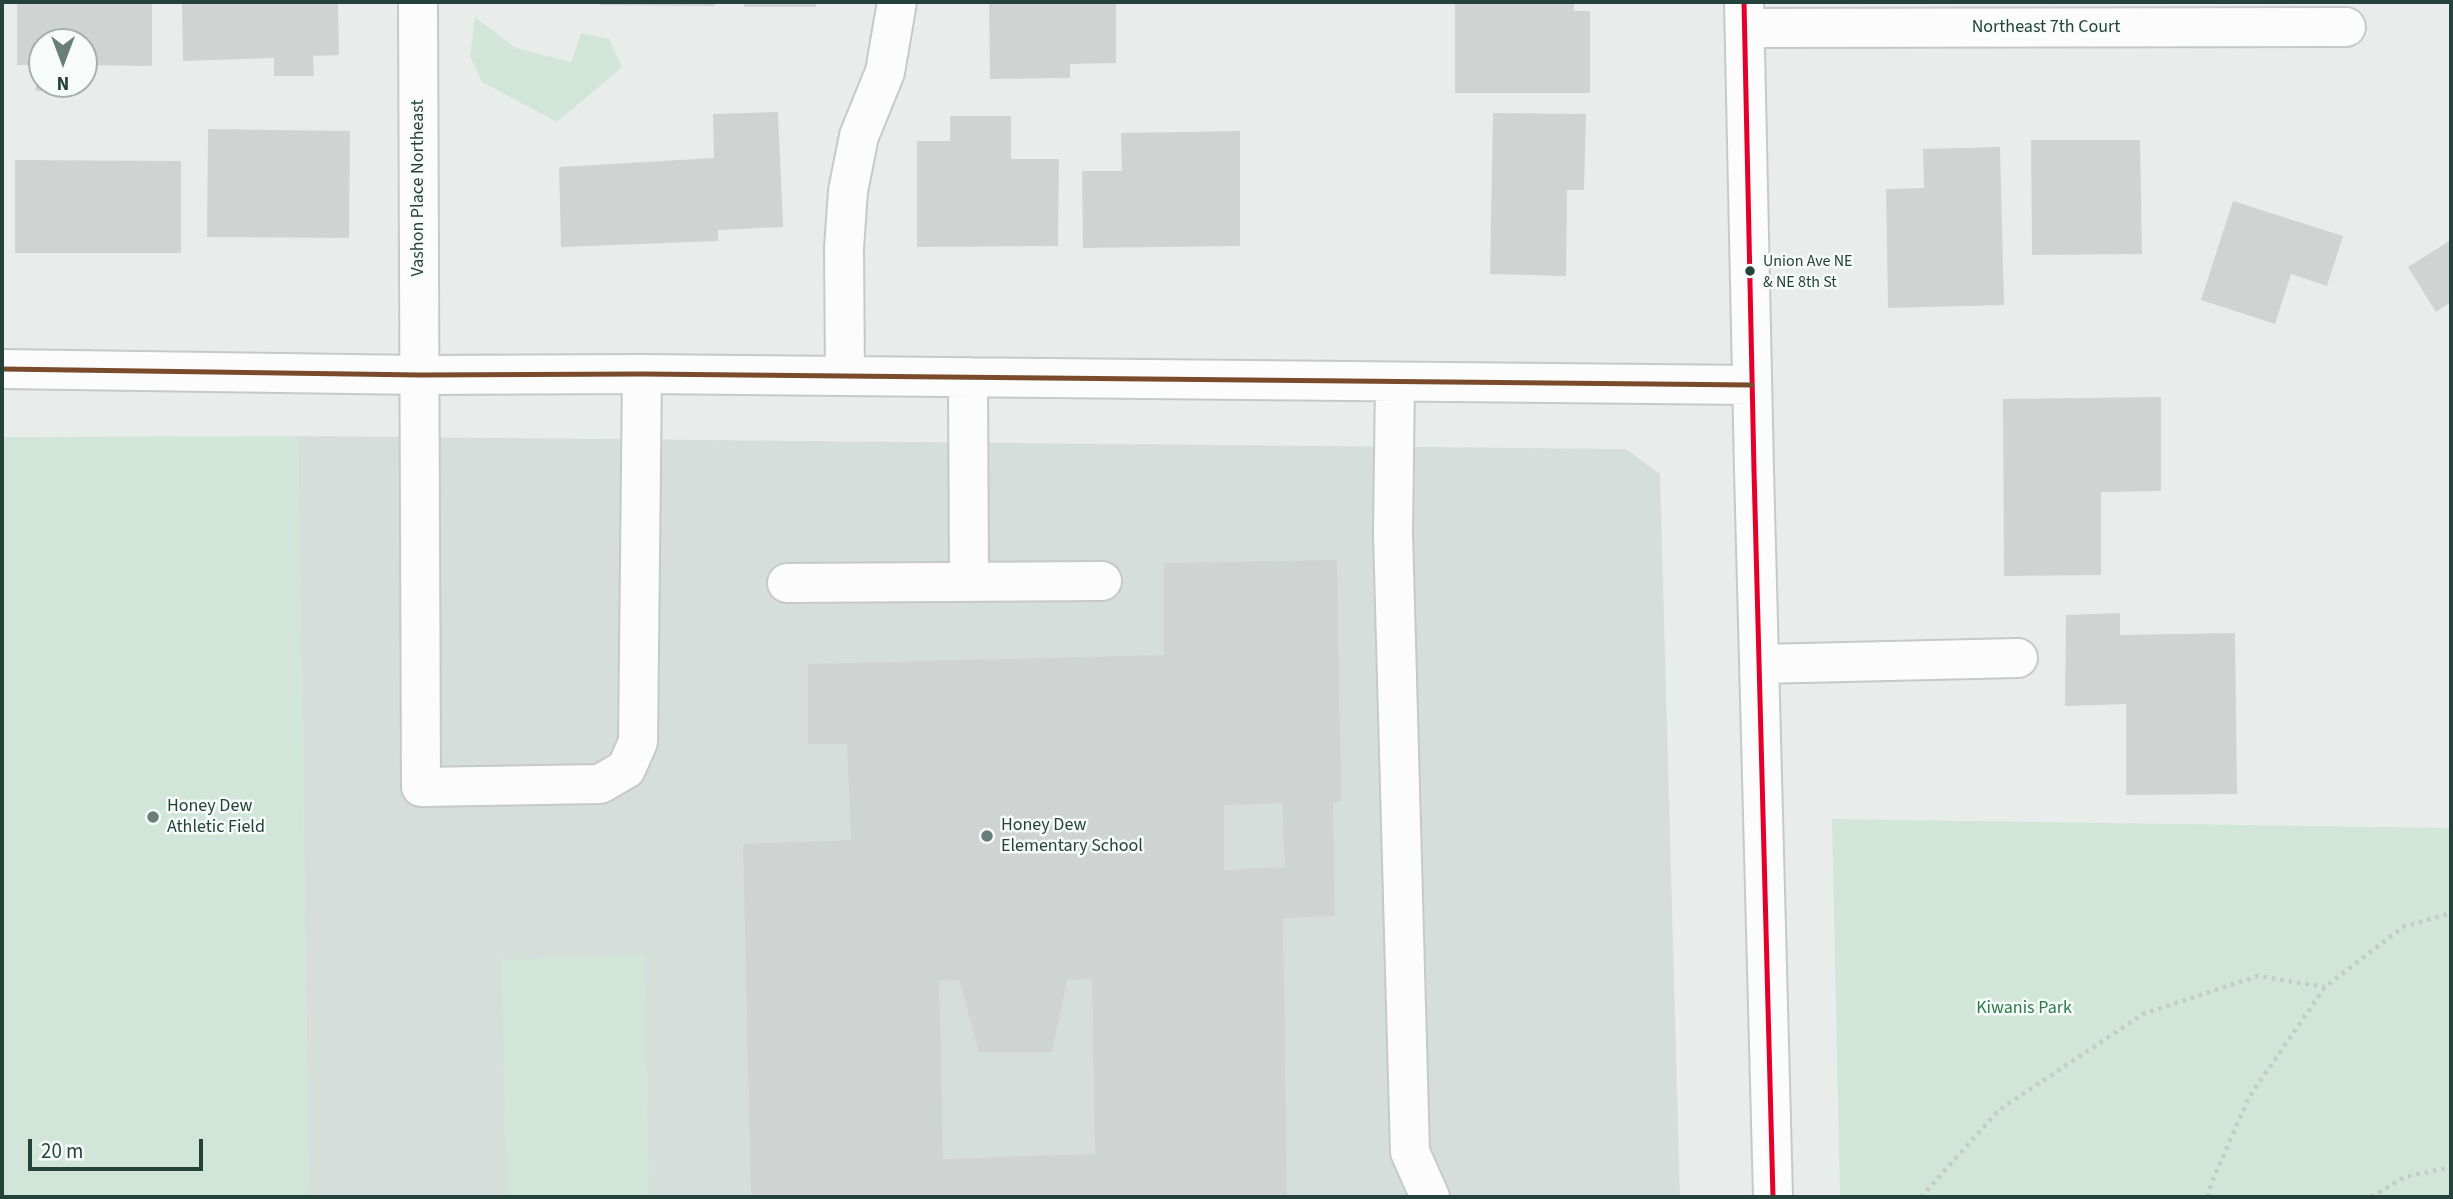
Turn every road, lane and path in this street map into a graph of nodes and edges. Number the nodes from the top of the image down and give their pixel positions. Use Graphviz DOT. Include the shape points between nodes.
graph roads {
  1 [pos="418,2"];
  2 [pos="897,2"];
  3 [pos="1745,15"];
  4 [pos="2346,27"];
  5 [pos="2,369"];
  6 [pos="642,374"];
  7 [pos="420,375"];
  8 [pos="845,376"];
  9 [pos="968,377"];
  10 [pos="1395,382"];
  11 [pos="1752,385"];
  12 [pos="969,582"];
  13 [pos="1102,582"];
  14 [pos="787,583"];
  15 [pos="2018,658"];
  16 [pos="1759,664"];
  17 [pos="2451,913"];
  18 [pos="2325,987"];
  19 [pos="2451,1167"];
  20 [pos="1430,1197"];
  21 [pos="1773,1197"];
  22 [pos="1921,1197"];
  23 [pos="2208,1197"];
  24 [pos="2371,1197"];
  1 -- 7 [label="street, Vashon Place Northeast"];
  2 -- 8 [label="street" via="885,72 859,136 848,191"];
  3 -- 4 [label="street, Northeast 7th Court"];
  3 -- 11 [label="street"];
  5 -- 7 [label="street"];
  6 -- 7 [label="street"];
  6 -- 7 [label="street, Vashon Place Northeast" via="638,742 626,769 600,784 421,787"];
  6 -- 8 [label="street"];
  8 -- 9 [label="street"];
  9 -- 10 [label="street"];
  9 -- 12 [label="street"];
  10 -- 11 [label="street"];
  10 -- 20 [label="street" via="1392,533 1410,1152"];
  11 -- 16 [label="street"];
  12 -- 13 [label="street"];
  12 -- 14 [label="street"];
  15 -- 16 [label="street"];
  16 -- 21 [label="street"];
  17 -- 18 [label="path" via="2403,927"];
  18 -- 22 [label="path" via="2258,976 2143,1014 1999,1110"];
  18 -- 23 [label="path" via="2249,1097"];
  19 -- 24 [label="path" via="2405,1177"];
}
